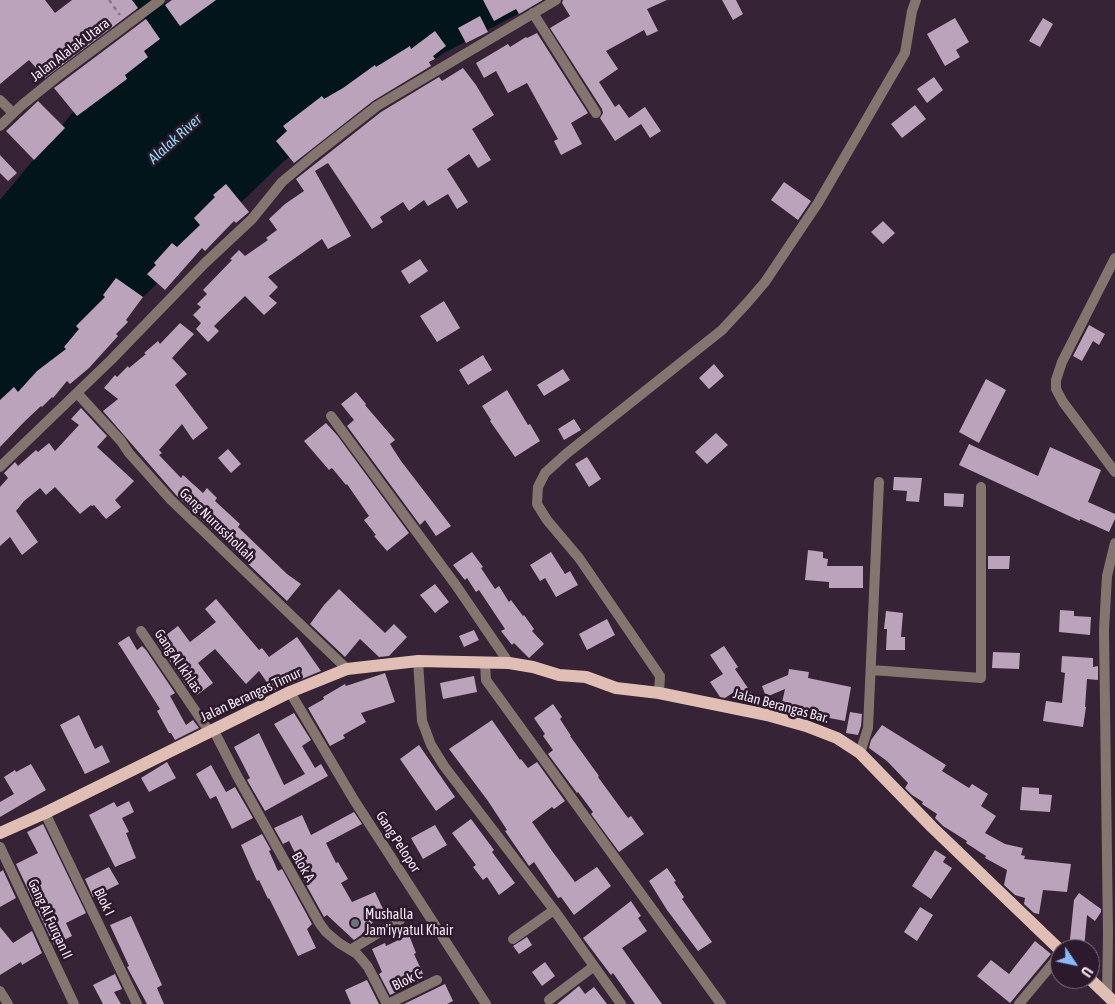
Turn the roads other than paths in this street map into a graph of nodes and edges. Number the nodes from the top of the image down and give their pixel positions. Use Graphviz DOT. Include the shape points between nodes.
graph roads {
  1 [pos="556,0"];
  2 [pos="916,0"];
  3 [pos="159,1"];
  4 [pos="533,13"];
  5 [pos="0,100"];
  6 [pos="13,113"];
  7 [pos="596,113"];
  8 [pos="0,126"];
  9 [pos="1115,258"];
  10 [pos="77,393"];
  11 [pos="331,416"];
  12 [pos="0,467"];
  13 [pos="1115,472"];
  14 [pos="879,482"];
  15 [pos="981,487"];
  16 [pos="1115,543"];
  17 [pos="141,631"];
  18 [pos="418,661"];
  19 [pos="485,664"];
  20 [pos="509,664"];
  21 [pos="533,667"];
  22 [pos="347,669"];
  23 [pos="871,670"];
  24 [pos="290,692"];
  25 [pos="659,693"];
  26 [pos="211,730"];
  27 [pos="860,753"];
  28 [pos="45,813"];
  29 [pos="0,832"];
  30 [pos="0,847"];
  31 [pos="554,910"];
  32 [pos="400,920"];
  33 [pos="513,939"];
  34 [pos="1050,940"];
  35 [pos="350,950"];
  36 [pos="593,966"];
  37 [pos="1050,967"];
  38 [pos="437,980"];
  39 [pos="1100,989"];
  40 [pos="0,991"];
  41 [pos="549,1000"];
  42 [pos="1111,1000"];
  43 [pos="8,1004"];
  44 [pos="74,1004"];
  45 [pos="137,1004"];
  46 [pos="388,1004"];
  47 [pos="486,1004"];
  48 [pos="621,1004"];
  49 [pos="721,1004"];
  50 [pos="1018,1004"];
  1 -- 4 [label="street"];
  2 -- 25 [label="street" via="905,53 818,203 765,282 722,330 566,454 545,473 538,487 537,504 547,520 579,558 660,676"];
  3 -- 6 [label="street, Jalan Alalak Utara"];
  4 -- 7 [label="street"];
  4 -- 10 [label="street" via="377,106 312,156 282,182 252,219"];
  5 -- 6 [label="street"];
  6 -- 8 [label="street, Jalan Alalak Utara"];
  9 -- 13 [label="street" via="1062,362 1056,389"];
  10 -- 12 [label="street"];
  10 -- 22 [label="street, Gang Nurusshollah" via="171,500"];
  11 -- 20 [label="street" via="455,584"];
  14 -- 23 [label="street"];
  15 -- 23 [label="street" via="981,678"];
  16 -- 42 [label="street" via="1107,576 1104,630"];
  17 -- 26 [label="street, Gang Al Ikhlas"];
  18 -- 19 [label="main road, Jalan Berangas Timur"];
  18 -- 22 [label="main road, Jalan Berangas Timur"];
  18 -- 31 [label="street" via="422,721 431,745"];
  19 -- 20 [label="main road, Jalan Berangas Timur"];
  19 -- 49 [label="street" via="486,680"];
  20 -- 21 [label="main road, Jalan Berangas Timur"];
  21 -- 25 [label="main road, Jalan Berangas Bar." via="559,675 586,677 616,688"];
  22 -- 24 [label="main road, Jalan Berangas Timur"];
  23 -- 27 [label="street" via="867,737"];
  24 -- 26 [label="main road, Jalan Berangas Timur"];
  24 -- 47 [label="street, Gang Pelopor" via="354,800"];
  25 -- 27 [label="main road, Jalan Berangas Bar." via="806,726 837,738"];
  26 -- 28 [label="main road, Jalan Berangas Timur"];
  26 -- 35 [label="street, Blok A" via="320,924 339,944"];
  27 -- 34 [label="main road, Jalan Berangas Bar."];
  28 -- 29 [label="main road, Jalan Berangas Timur"];
  28 -- 45 [label="street, Blok I"];
  30 -- 44 [label="street, Gang Al Furqan II"];
  31 -- 33 [label="street"];
  31 -- 36 [label="street"];
  32 -- 35 [label="street"];
  35 -- 46 [label="street, Blok A" via="368,967"];
  36 -- 41 [label="street"];
  36 -- 48 [label="street"];
  37 -- 50 [label="street"];
  38 -- 46 [label="street, Blok C"];
  39 -- 42 [label="main road"];
  40 -- 43 [label="street"];
}
